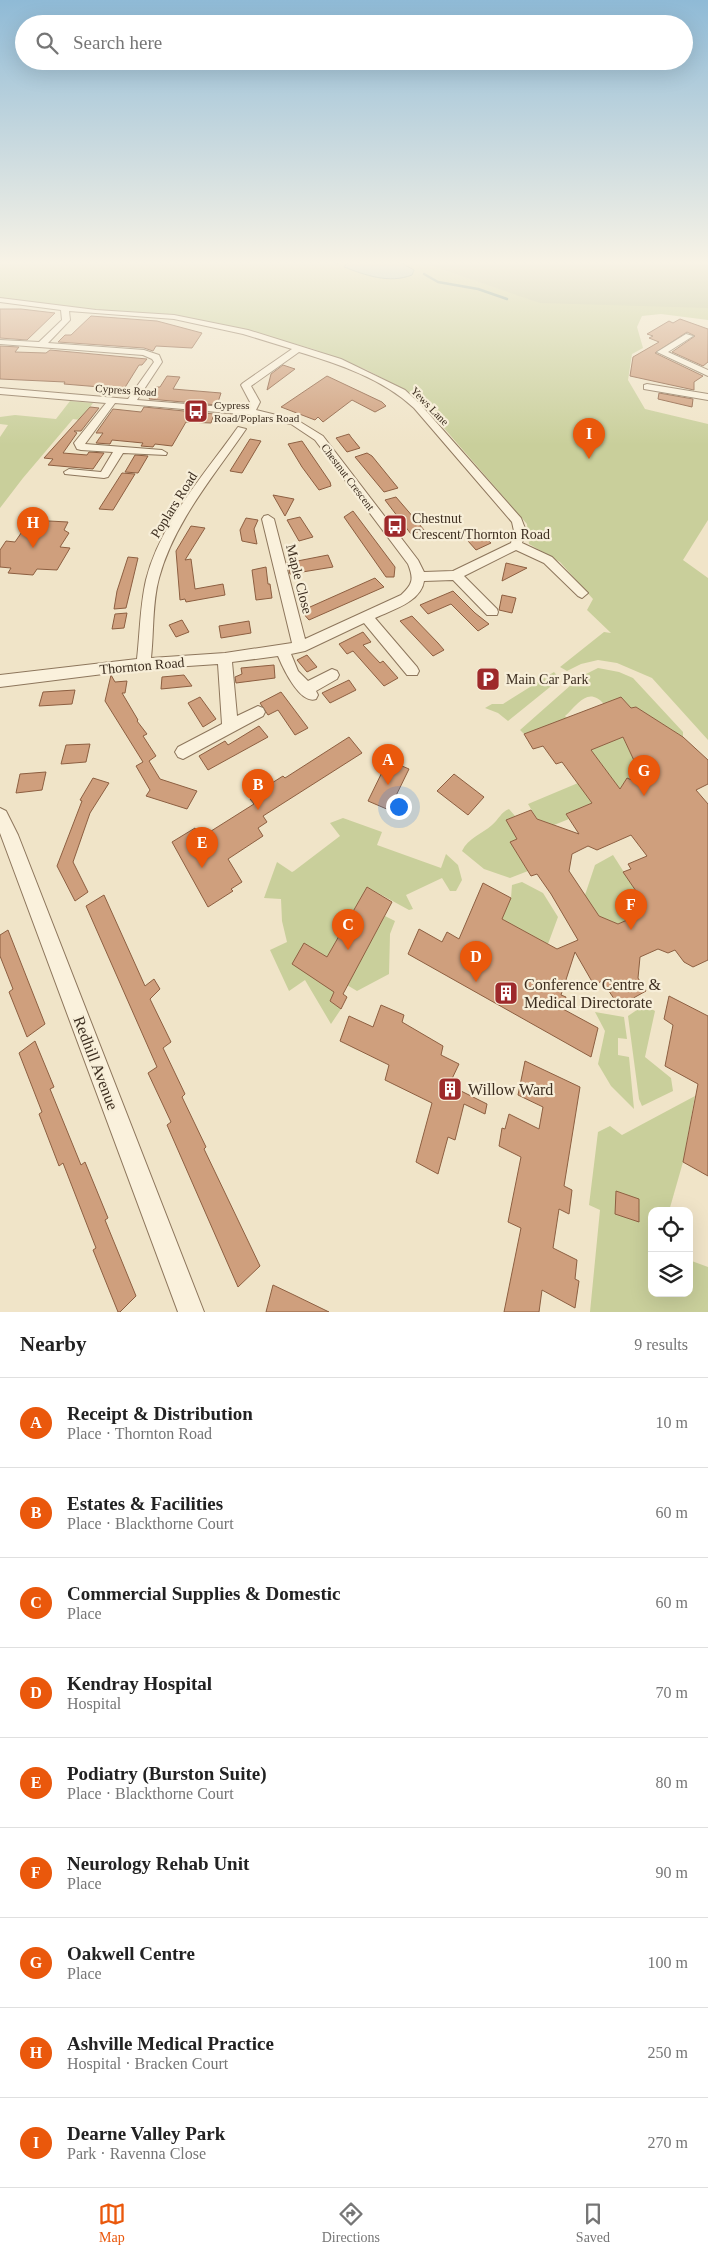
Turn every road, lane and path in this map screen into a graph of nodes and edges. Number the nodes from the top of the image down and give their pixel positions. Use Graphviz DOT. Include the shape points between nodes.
graph roads {
  1 [pos="64,322"];
  2 [pos="195,322"];
  3 [pos="689,336"];
  4 [pos="0,342"];
  5 [pos="41,345"];
  6 [pos="299,348"];
  7 [pos="708,373"];
  8 [pos="647,387"];
  9 [pos="0,391"];
  10 [pos="708,397"];
  11 [pos="112,400"];
  12 [pos="131,401"];
  13 [pos="251,412"];
  14 [pos="241,429"];
  15 [pos="119,452"];
  16 [pos="162,453"];
  17 [pos="69,472"];
  18 [pos="268,519"];
  19 [pos="516,545"];
  20 [pos="456,575"];
  21 [pos="419,576"];
  22 [pos="582,593"];
  23 [pos="492,612"];
  24 [pos="366,616"];
  25 [pos="300,647"];
  26 [pos="283,650"];
  27 [pos="225,658"];
  28 [pos="143,664"];
  29 [pos="412,671"];
  30 [pos="332,675"];
  31 [pos="0,681"];
  32 [pos="258,712"];
  33 [pos="230,726"];
  34 [pos="183,752"];
  35 [pos="0,816"];
  36 [pos="5,840"];
  37 [pos="191,1312"];
  1 -- 5 [label="street"];
  2 -- 6 [label="street, Yews Lane"];
  3 -- 7 [label="street" via="661,352"];
  4 -- 5 [label="street"];
  5 -- 12 [label="street" via="144,353 156,357 158,362"];
  6 -- 13 [label="street" via="246,385 255,402"];
  6 -- 19 [label="street, Yews Lane" via="356,369 402,392 517,521 520,531"];
  8 -- 10 [label="street"];
  9 -- 11 [label="street, Cypress Road"];
  11 -- 12 [label="street, Cypress Road"];
  11 -- 15 [label="street" via="80,443 81,447 88,449"];
  12 -- 13 [label="street, Cypress Road"];
  13 -- 21 [label="street, Chestnut Crescent" via="294,422 316,434 414,563"];
  14 -- 28 [label="street, Poplars Road" via="163,550 152,580"];
  15 -- 16 [label="street"];
  15 -- 17 [label="street" via="104,475"];
  18 -- 25 [label="street, Maple Close"];
  19 -- 20 [label="street"];
  19 -- 22 [label="street" via="548,560"];
  20 -- 21 [label="street"];
  20 -- 23 [label="street"];
  21 -- 24 [label="street, Thornton Road" via="417,586 406,598"];
  24 -- 25 [label="street, Thornton Road"];
  24 -- 29 [label="street"];
  25 -- 26 [label="street, Thornton Road"];
  26 -- 27 [label="street, Thornton Road"];
  26 -- 30 [label="street" via="292,674 309,693"];
  27 -- 28 [label="street, Thornton Road"];
  27 -- 33 [label="street"];
  28 -- 31 [label="street, Thornton Road"];
  32 -- 33 [label="street"];
  33 -- 34 [label="street"];
  35 -- 36 [label="street, Redhill Avenue"];
  36 -- 37 [label="street, Redhill Avenue"];
}
